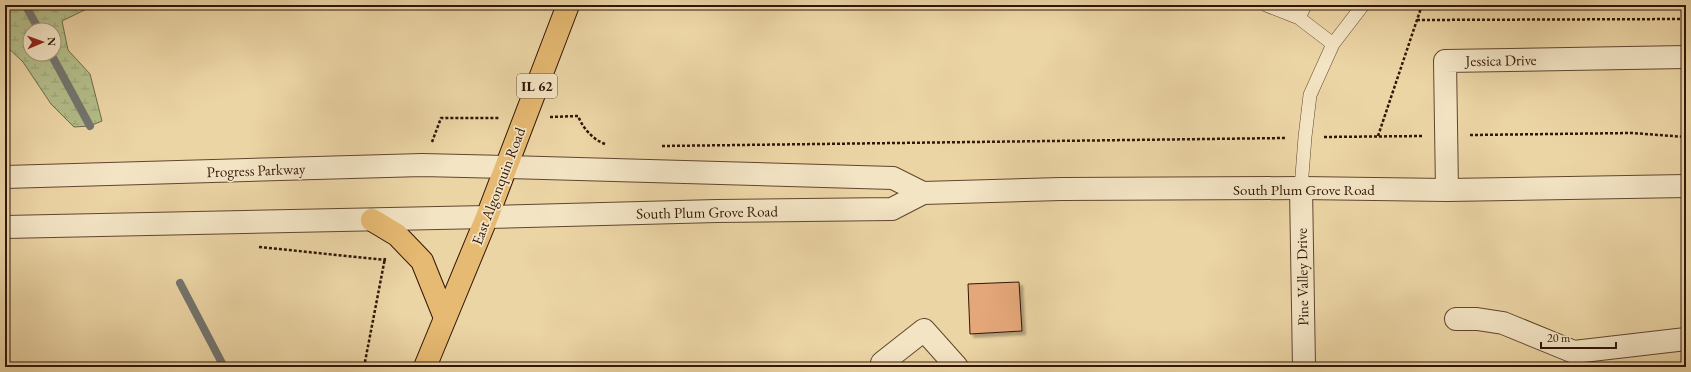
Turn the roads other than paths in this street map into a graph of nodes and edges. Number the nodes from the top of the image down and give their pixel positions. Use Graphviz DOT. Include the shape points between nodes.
graph roads {
  1 [pos="568,5"];
  2 [pos="1266,5"];
  3 [pos="1305,5"];
  4 [pos="1363,5"];
  5 [pos="1299,18"];
  6 [pos="1333,44"];
  7 [pos="1686,57"];
  8 [pos="506,166"];
  9 [pos="5,177"];
  10 [pos="1686,186"];
  11 [pos="1301,188"];
  12 [pos="1447,190"];
  13 [pos="923,193"];
  14 [pos="487,217"];
  15 [pos="372,220"];
  16 [pos="5,227"];
  17 [pos="445,318"];
  18 [pos="1456,319"];
  19 [pos="1686,339"];
  20 [pos="425,367"];
  21 [pos="881,367"];
  22 [pos="956,367"];
  23 [pos="1304,367"];
  1 -- 8 [label="main road, East Algonquin Road / IL 62"];
  2 -- 5 [label="lane"];
  3 -- 5 [label="lane"];
  4 -- 6 [label="lane"];
  5 -- 6 [label="lane"];
  6 -- 11 [label="lane" via="1310,95"];
  7 -- 12 [label="street, Jessica Drive" via="1445,61"];
  8 -- 9 [label="street, Progress Parkway" via="422,165"];
  8 -- 13 [label="street, South Plum Grove Road" via="893,178"];
  8 -- 14 [label="main road, East Algonquin Road / IL 62"];
  10 -- 12 [label="street, South Plum Grove Road"];
  11 -- 12 [label="street, South Plum Grove Road"];
  11 -- 13 [label="street, South Plum Grove Road"];
  11 -- 23 [label="street, Pine Valley Drive"];
  13 -- 14 [label="street, South Plum Grove Road" via="892,209"];
  14 -- 15 [label="street"];
  14 -- 17 [label="main road, East Algonquin Road / IL 62"];
  15 -- 16 [label="street"];
  15 -- 17 [label="main road" via="397,235 422,261"];
  17 -- 20 [label="main road, East Algonquin Road / IL 62"];
  18 -- 19 [label="street" via="1477,318 1503,323 1574,352"];
  21 -- 22 [label="street" via="882,363 924,330"];
}
